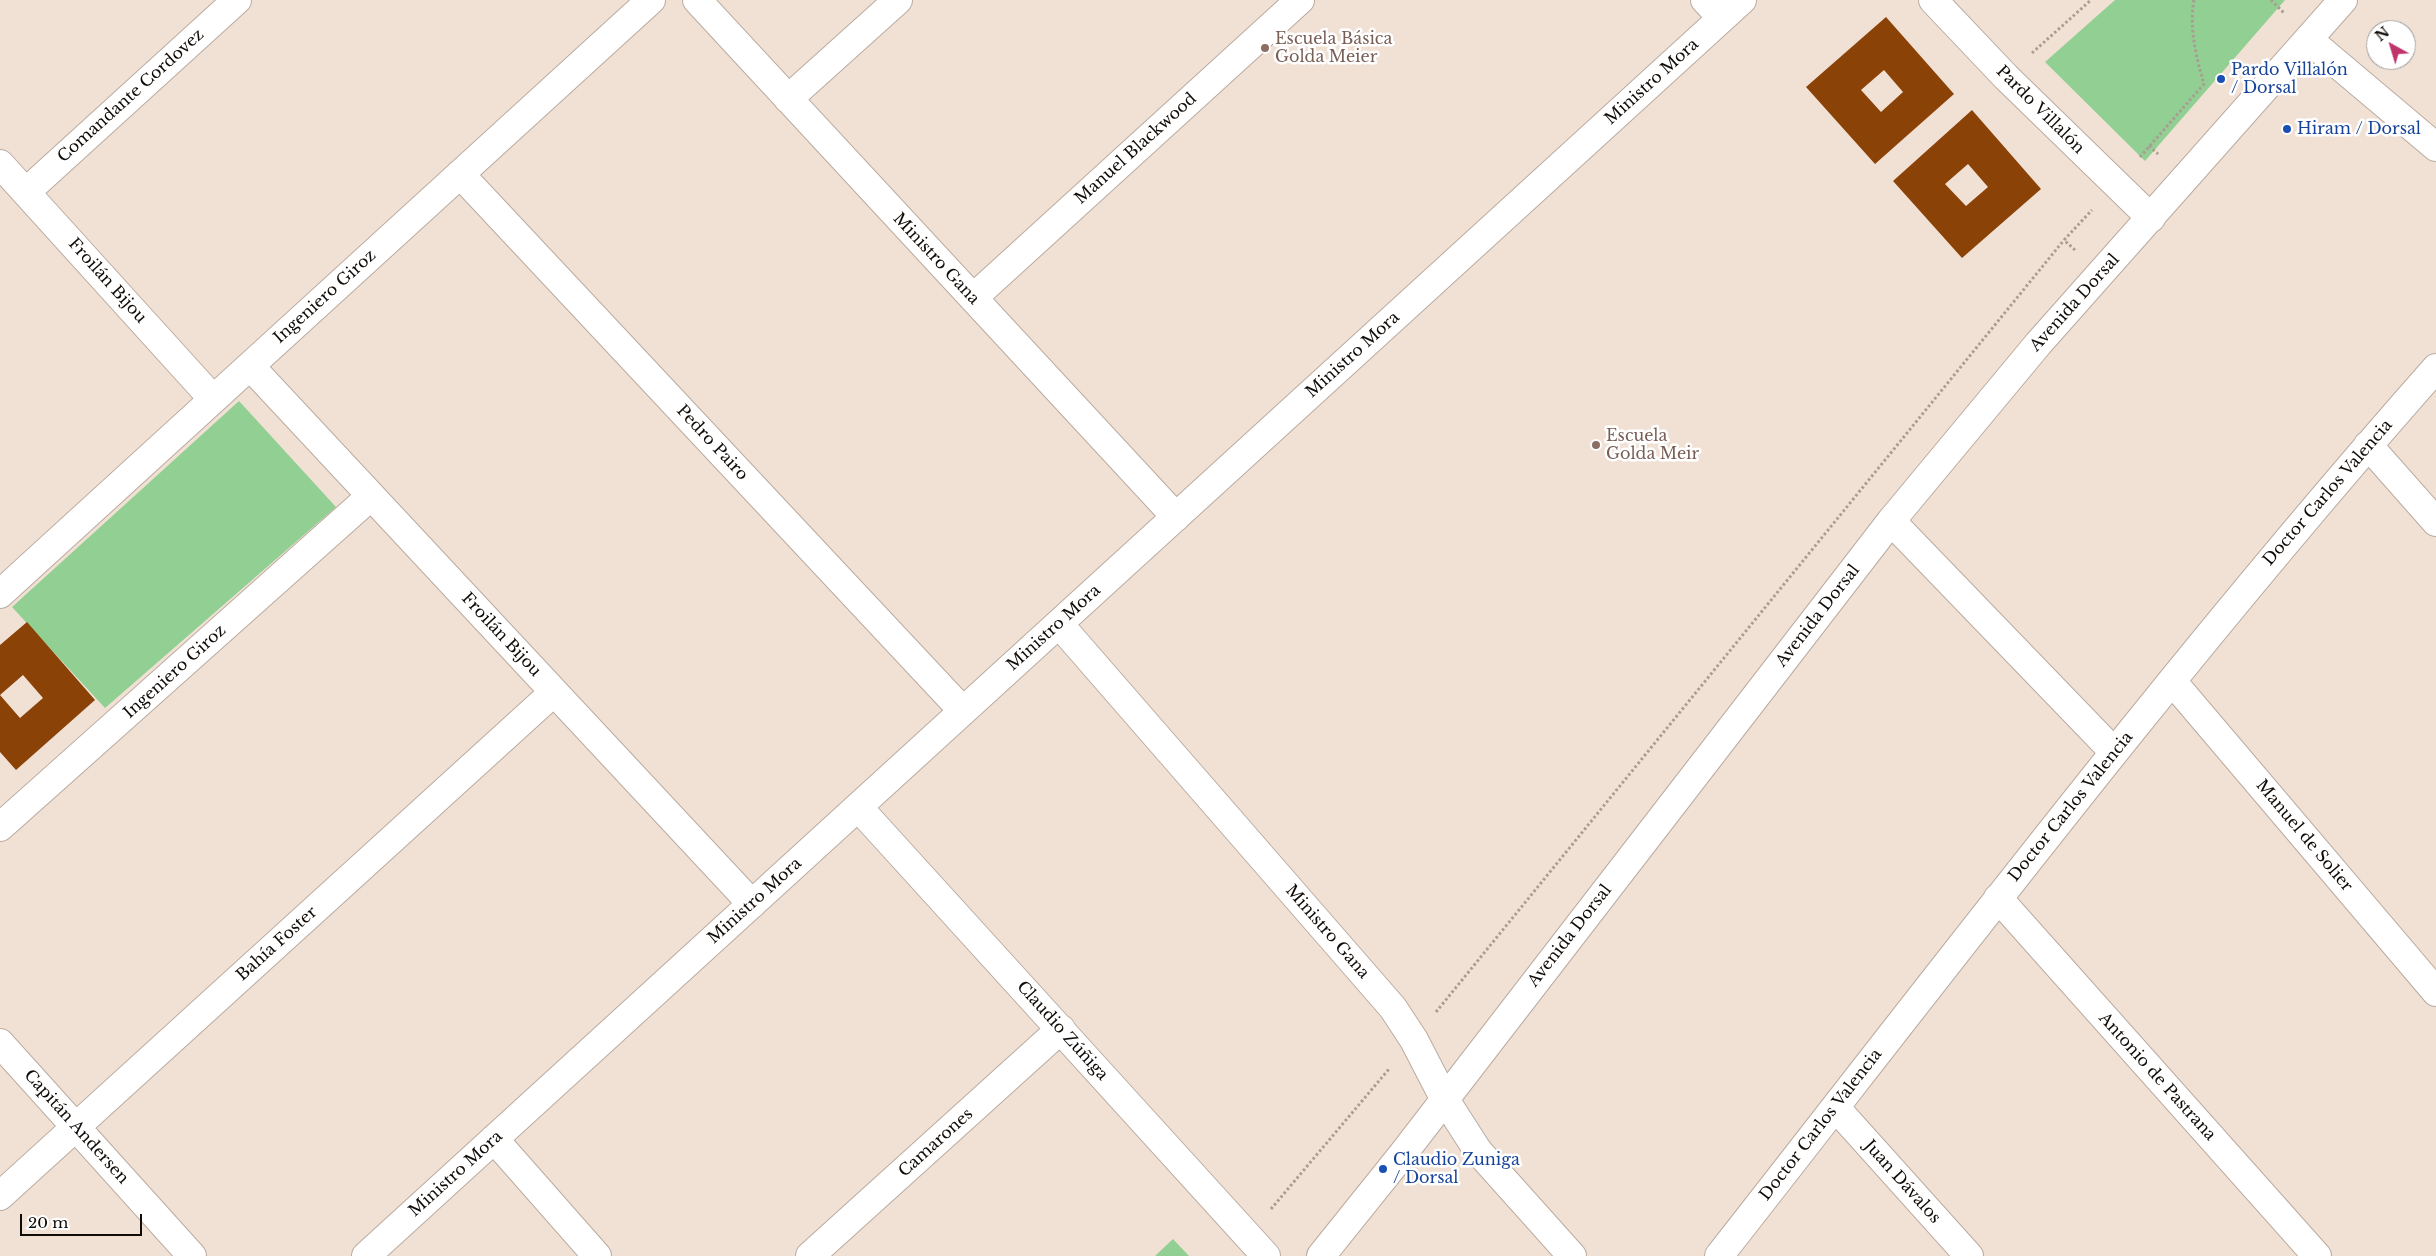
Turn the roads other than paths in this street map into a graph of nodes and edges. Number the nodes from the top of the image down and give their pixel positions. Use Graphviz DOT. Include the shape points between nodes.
graph roads {
  1 [pos="238,0"];
  2 [pos="651,0"];
  3 [pos="697,0"];
  4 [pos="898,0"];
  5 [pos="1300,0"];
  6 [pos="1742,0"];
  7 [pos="1932,0"];
  8 [pos="2343,0"];
  9 [pos="1714,9"];
  10 [pos="2309,40"];
  11 [pos="788,98"];
  12 [pos="2436,147"];
  13 [pos="0,164"];
  14 [pos="460,174"];
  15 [pos="26,192"];
  16 [pos="2151,218"];
  17 [pos="973,298"];
  18 [pos="250,366"];
  19 [pos="2436,368"];
  20 [pos="214,399"];
  21 [pos="2368,445"];
  22 [pos="371,496"];
  23 [pos="1176,517"];
  24 [pos="1891,521"];
  25 [pos="2436,522"];
  26 [pos="3,586"];
  27 [pos="1058,624"];
  28 [pos="2172,680"];
  29 [pos="554,692"];
  30 [pos="963,711"];
  31 [pos="2114,752"];
  32 [pos="858,807"];
  33 [pos="0,827"];
  34 [pos="1998,898"];
  35 [pos="752,904"];
  36 [pos="2436,992"];
  37 [pos="1061,1029"];
  38 [pos="0,1043"];
  39 [pos="1444,1098"];
  40 [pos="1836,1108"];
  41 [pos="76,1127"];
  42 [pos="494,1139"];
  43 [pos="0,1196"];
  44 [pos="192,1256"];
  45 [pos="366,1256"];
  46 [pos="597,1256"];
  47 [pos="810,1256"];
  48 [pos="1266,1256"];
  49 [pos="1321,1256"];
  50 [pos="1572,1256"];
  51 [pos="1720,1256"];
  52 [pos="1969,1256"];
  53 [pos="2316,1256"];
  1 -- 15 [label="street, Comandante Cordovez"];
  2 -- 14 [label="street, Ingeniero Giroz"];
  3 -- 11 [label="street, Ministro Gana"];
  4 -- 11 [label="street"];
  5 -- 17 [label="street, Manuel Blackwood"];
  6 -- 9 [label="street, Ministro Mora"];
  7 -- 16 [label="street, Pardo Villalón"];
  8 -- 10 [label="street, Avenida Dorsal"];
  9 -- 23 [label="street, Ministro Mora"];
  10 -- 12 [label="street"];
  10 -- 16 [label="street, Avenida Dorsal"];
  11 -- 17 [label="street, Ministro Gana"];
  13 -- 15 [label="street, Froilán Bijou"];
  14 -- 18 [label="street, Ingeniero Giroz"];
  14 -- 30 [label="street, Pedro Pairo"];
  15 -- 20 [label="street, Froilán Bijou"];
  16 -- 24 [label="street, Avenida Dorsal" via="2038,344"];
  17 -- 23 [label="street, Ministro Gana"];
  18 -- 20 [label="street, Ingeniero Giroz"];
  18 -- 22 [label="street, Froilán Bijou"];
  19 -- 21 [label="street, Doctor Carlos Valencia"];
  20 -- 26 [label="street, Ingeniero Giroz"];
  21 -- 25 [label="street"];
  21 -- 28 [label="street, Doctor Carlos Valencia"];
  22 -- 29 [label="street, Froilán Bijou"];
  22 -- 33 [label="street, Ingeniero Giroz"];
  23 -- 27 [label="street, Ministro Mora"];
  24 -- 31 [label="street"];
  24 -- 39 [label="street, Avenida Dorsal"];
  27 -- 30 [label="street, Ministro Mora"];
  27 -- 39 [label="street, Ministro Gana" via="1394,1008"];
  28 -- 31 [label="street, Doctor Carlos Valencia"];
  28 -- 36 [label="street, Manuel de Solier"];
  29 -- 35 [label="street, Froilán Bijou"];
  29 -- 41 [label="street, Bahía Foster"];
  30 -- 32 [label="street, Ministro Mora"];
  31 -- 34 [label="street, Doctor Carlos Valencia"];
  32 -- 35 [label="street, Ministro Mora"];
  32 -- 37 [label="street, Claudio Zúñiga"];
  34 -- 40 [label="street, Doctor Carlos Valencia"];
  34 -- 53 [label="street, Antonio de Pastrana"];
  35 -- 42 [label="street, Ministro Mora"];
  37 -- 47 [label="street, Camarones"];
  37 -- 48 [label="street, Claudio Zúñiga"];
  38 -- 41 [label="street, Capitán Andersen"];
  39 -- 49 [label="street, Avenida Dorsal"];
  39 -- 50 [label="street, Ministro Gana" via="1478,1151"];
  40 -- 51 [label="street, Doctor Carlos Valencia"];
  40 -- 52 [label="street, Juan Dávalos"];
  41 -- 43 [label="street, Bahía Foster"];
  41 -- 44 [label="street, Capitán Andersen"];
  42 -- 45 [label="street, Ministro Mora"];
  42 -- 46 [label="street"];
}
